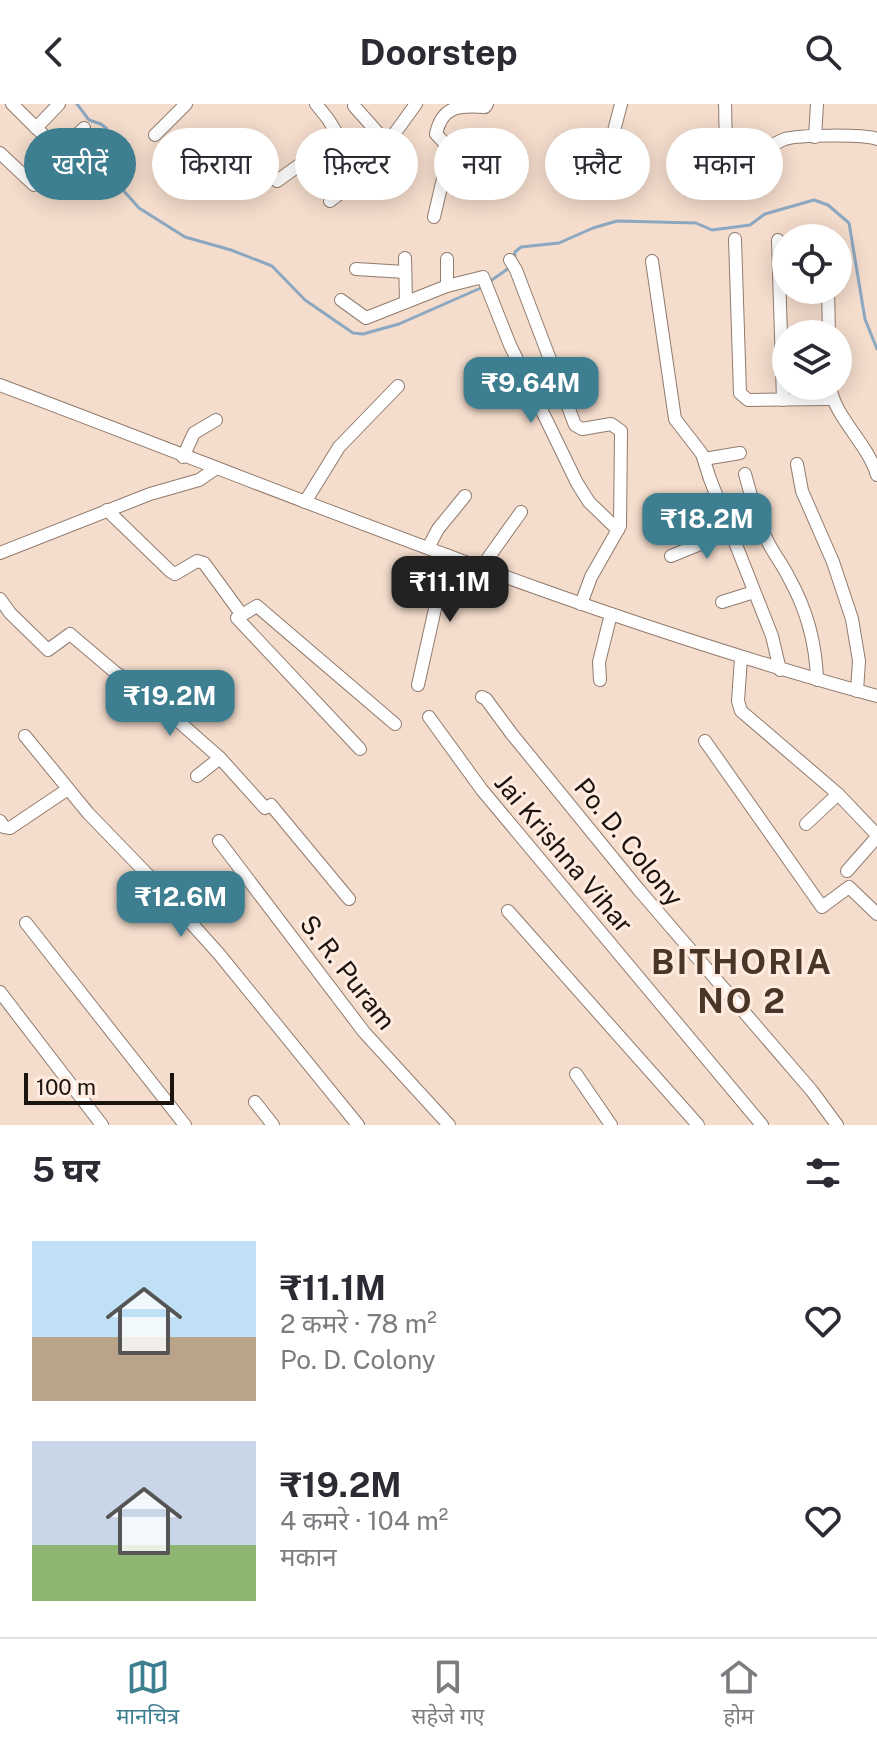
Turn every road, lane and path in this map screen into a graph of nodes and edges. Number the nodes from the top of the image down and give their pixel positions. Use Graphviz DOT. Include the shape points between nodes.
graph roads {
  1 [pos="12,104"];
  2 [pos="59,104"];
  3 [pos="186,104"];
  4 [pos="316,104"];
  5 [pos="416,104"];
  6 [pos="487,104"];
  7 [pos="621,104"];
  8 [pos="725,104"];
  9 [pos="817,104"];
  10 [pos="354,106"];
  11 [pos="36,128"];
  12 [pos="162,128"];
  13 [pos="333,128"];
  14 [pos="374,128"];
  15 [pos="398,128"];
  16 [pos="615,128"];
  17 [pos="815,137"];
  18 [pos="877,139"];
  19 [pos="0,153"];
  20 [pos="24,176"];
  21 [pos="434,217"];
  22 [pos="735,239"];
  23 [pos="405,258"];
  24 [pos="447,259"];
  25 [pos="652,261"];
  26 [pos="513,265"];
  27 [pos="356,269"];
  28 [pos="405,272"];
  29 [pos="447,286"];
  30 [pos="341,300"];
  31 [pos="406,302"];
  32 [pos="0,385"];
  33 [pos="398,386"];
  34 [pos="772,400"];
  35 [pos="836,400"];
  36 [pos="216,420"];
  37 [pos="740,453"];
  38 [pos="183,457"];
  39 [pos="704,459"];
  40 [pos="797,464"];
  41 [pos="215,469"];
  42 [pos="745,474"];
  43 [pos="877,475"];
  44 [pos="465,496"];
  45 [pos="305,502"];
  46 [pos="107,510"];
  47 [pos="521,512"];
  48 [pos="618,530"];
  49 [pos="730,532"];
  50 [pos="428,548"];
  51 [pos="0,553"];
  52 [pos="447,555"];
  53 [pos="671,556"];
  54 [pos="481,568"];
  55 [pos="754,592"];
  56 [pos="0,599"];
  57 [pos="722,602"];
  58 [pos="581,604"];
  59 [pos="611,614"];
  60 [pos="242,615"];
  61 [pos="741,658"];
  62 [pos="780,670"];
  63 [pos="600,680"];
  64 [pos="817,680"];
  65 [pos="418,685"];
  66 [pos="857,691"];
  67 [pos="877,696"];
  68 [pos="482,697"];
  69 [pos="429,717"];
  70 [pos="395,724"];
  71 [pos="25,736"];
  72 [pos="705,741"];
  73 [pos="360,749"];
  74 [pos="220,758"];
  75 [pos="197,776"];
  76 [pos="68,789"];
  77 [pos="838,794"];
  78 [pos="0,821"];
  79 [pos="806,824"];
  80 [pos="877,836"];
  81 [pos="219,841"];
  82 [pos="847,871"];
  83 [pos="349,899"];
  84 [pos="508,911"];
  85 [pos="877,914"];
  86 [pos="26,923"];
  87 [pos="0,992"];
  88 [pos="576,1074"];
  89 [pos="255,1102"];
  90 [pos="102,1125"];
  91 [pos="185,1125"];
  92 [pos="273,1125"];
  93 [pos="358,1125"];
  94 [pos="449,1125"];
  95 [pos="611,1125"];
  96 [pos="698,1125"];
  97 [pos="762,1125"];
  98 [pos="837,1125"];
  1 -- 11 [label="street"];
  2 -- 11 [label="street"];
  3 -- 12 [label="street"];
  4 -- 13 [label="street"];
  5 -- 15 [label="street"];
  6 -- 21 [label="street" via="443,115 436,134 450,149"];
  7 -- 16 [label="street"];
  8 -- 17 [label="street" via="728,144 734,152 751,154 785,139"];
  9 -- 17 [label="street"];
  10 -- 14 [label="street"];
  17 -- 18 [label="street"];
  19 -- 20 [label="street"];
  22 -- 34 [label="street" via="740,393 748,400"];
  23 -- 28 [label="street"];
  24 -- 29 [label="street"];
  25 -- 39 [label="street" via="675,419"];
  26 -- 48 [label="street" via="575,425 582,429 611,424 621,431"];
  27 -- 28 [label="street"];
  28 -- 31 [label="street"];
  29 -- 31 [label="street"];
  29 -- 48 [label="street" via="483,277 577,483"];
  30 -- 31 [label="street" via="366,318"];
  32 -- 38 [label="street"];
  33 -- 45 [label="street" via="339,447"];
  35 -- 43 [label="street"];
  36 -- 38 [label="street" via="194,433"];
  37 -- 39 [label="street"];
  38 -- 41 [label="street"];
  39 -- 49 [label="street"];
  40 -- 66 [label="street" via="802,491 852,619 859,661"];
  41 -- 45 [label="street"];
  41 -- 46 [label="street" via="199,480"];
  42 -- 64 [label="street" via="756,516 808,621"];
  44 -- 50 [label="street"];
  45 -- 50 [label="street"];
  46 -- 51 [label="street"];
  46 -- 60 [label="street" via="175,574 197,561 204,563"];
  47 -- 54 [label="street"];
  48 -- 58 [label="street"];
  49 -- 53 [label="street"];
  49 -- 55 [label="street"];
  50 -- 52 [label="street"];
  52 -- 54 [label="street"];
  52 -- 65 [label="street"];
  54 -- 58 [label="street"];
  55 -- 57 [label="street"];
  55 -- 62 [label="street"];
  56 -- 74 [label="street" via="48,650 70,634"];
  58 -- 59 [label="street"];
  59 -- 61 [label="street"];
  59 -- 63 [label="street"];
  60 -- 70 [label="street" via="257,606"];
  60 -- 73 [label="street" via="237,618 253,637"];
  61 -- 62 [label="street"];
  61 -- 77 [label="street" via="741,711"];
  62 -- 64 [label="street"];
  64 -- 66 [label="street"];
  66 -- 67 [label="street"];
  68 -- 98 [label="street, Po. D. Colony"];
  69 -- 97 [label="street, Jai Krishna Vihar" via="482,790"];
  71 -- 76 [label="street"];
  72 -- 85 [label="street" via="822,907 849,887"];
  74 -- 75 [label="street"];
  74 -- 83 [label="street" via="265,808 271,805"];
  76 -- 78 [label="street" via="10,828"];
  76 -- 93 [label="street" via="219,954"];
  77 -- 79 [label="street"];
  77 -- 80 [label="street"];
  80 -- 82 [label="street"];
  81 -- 94 [label="street, S. R. Puram" via="364,1032"];
  84 -- 96 [label="street"];
  86 -- 91 [label="street"];
  87 -- 90 [label="street"];
  88 -- 95 [label="street"];
  89 -- 92 [label="street"];
}
